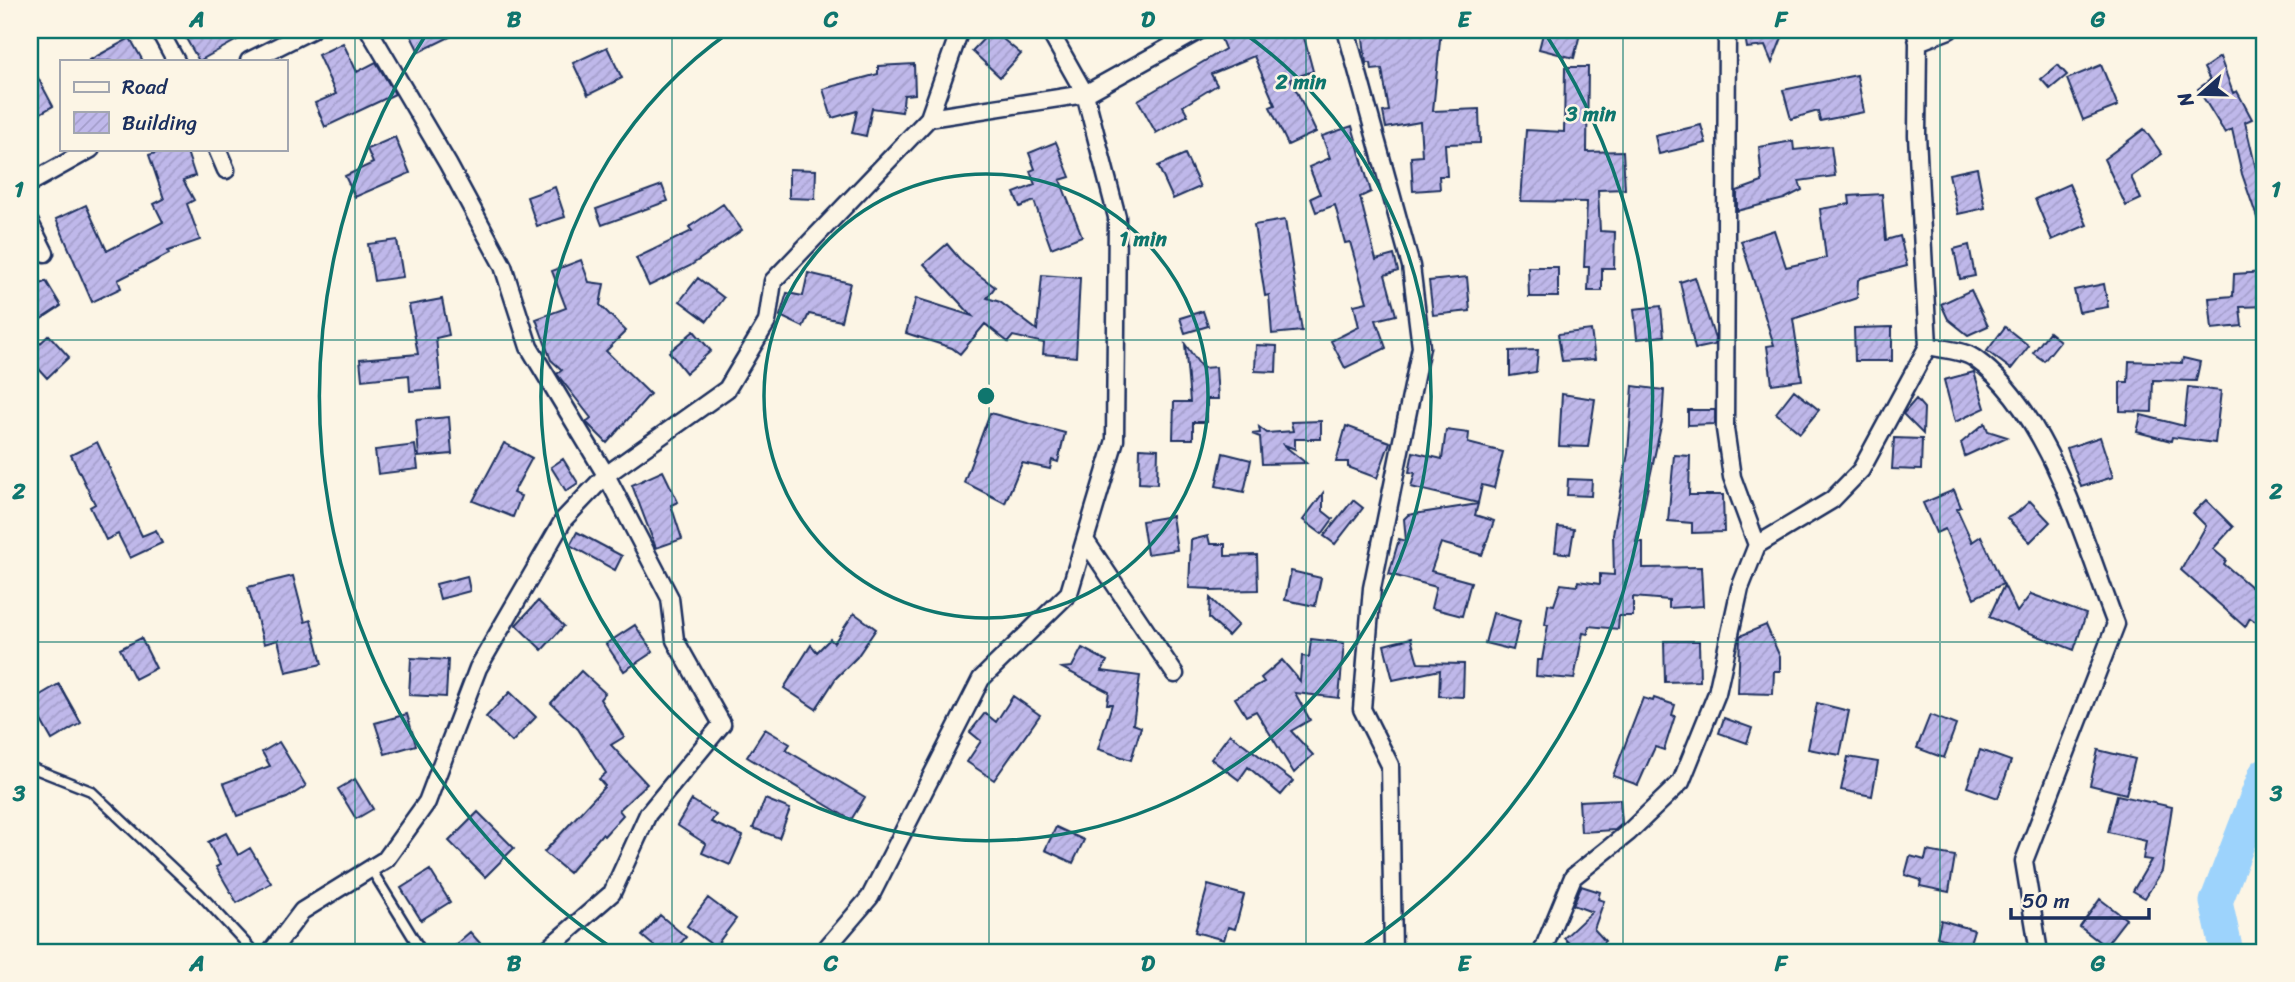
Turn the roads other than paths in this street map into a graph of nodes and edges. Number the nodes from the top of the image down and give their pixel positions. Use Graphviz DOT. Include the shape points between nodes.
graph roads {
  1 [pos="159,30"];
  2 [pos="311,30"];
  3 [pos="369,30"];
  4 [pos="960,30"];
  5 [pos="1049,30"];
  6 [pos="1200,30"];
  7 [pos="1346,30"];
  8 [pos="1727,30"];
  9 [pos="1949,30"];
  10 [pos="1916,36"];
  11 [pos="175,60"];
  12 [pos="251,60"];
  13 [pos="1085,93"];
  14 [pos="929,118"];
  15 [pos="89,150"];
  16 [pos="217,150"];
  17 [pos="226,170"];
  18 [pos="30,183"];
  19 [pos="30,223"];
  20 [pos="45,253"];
  21 [pos="1928,346"];
  22 [pos="606,475"];
  23 [pos="1085,540"];
  24 [pos="1757,545"];
  25 [pos="1175,674"];
  26 [pos="30,767"];
  27 [pos="370,869"];
  28 [pos="254,952"];
  29 [pos="271,952"];
  30 [pos="422,952"];
  31 [pos="544,952"];
  32 [pos="823,952"];
  33 [pos="1393,952"];
  34 [pos="1542,952"];
  35 [pos="2039,952"];
  1 -- 11 [label="street"];
  2 -- 12 [label="street"];
  3 -- 22 [label="street" via="503,266 529,347"];
  4 -- 14 [label="street"];
  5 -- 13 [label="street"];
  6 -- 13 [label="street"];
  7 -- 33 [label="street" via="1411,266 1421,347 1372,588 1362,709 1390,765"];
  8 -- 24 [label="street" via="1725,429 1732,477"];
  9 -- 10 [label="street"];
  10 -- 21 [label="street"];
  13 -- 14 [label="street"];
  13 -- 23 [label="street" via="1117,217 1115,440"];
  14 -- 22 [label="street" via="773,281 767,322 727,389"];
  15 -- 18 [label="street"];
  16 -- 17 [label="street"];
  19 -- 20 [label="street"];
  21 -- 24 [label="street" via="1861,470 1832,500"];
  21 -- 35 [label="street" via="1973,356 2019,401 2051,457 2116,624 2024,861"];
  22 -- 27 [label="street" via="565,519 478,668 427,802 386,859"];
  22 -- 31 [label="street" via="670,598 675,640 722,724 648,814 612,893"];
  23 -- 25 [label="street"];
  23 -- 32 [label="street" via="1069,593 981,679 870,897"];
  24 -- 34 [label="street" via="1740,588 1717,693 1681,782 1573,877"];
  26 -- 28 [label="lane" via="91,791"];
  27 -- 29 [label="street" via="302,911"];
  27 -- 30 [label="lane"];
}
